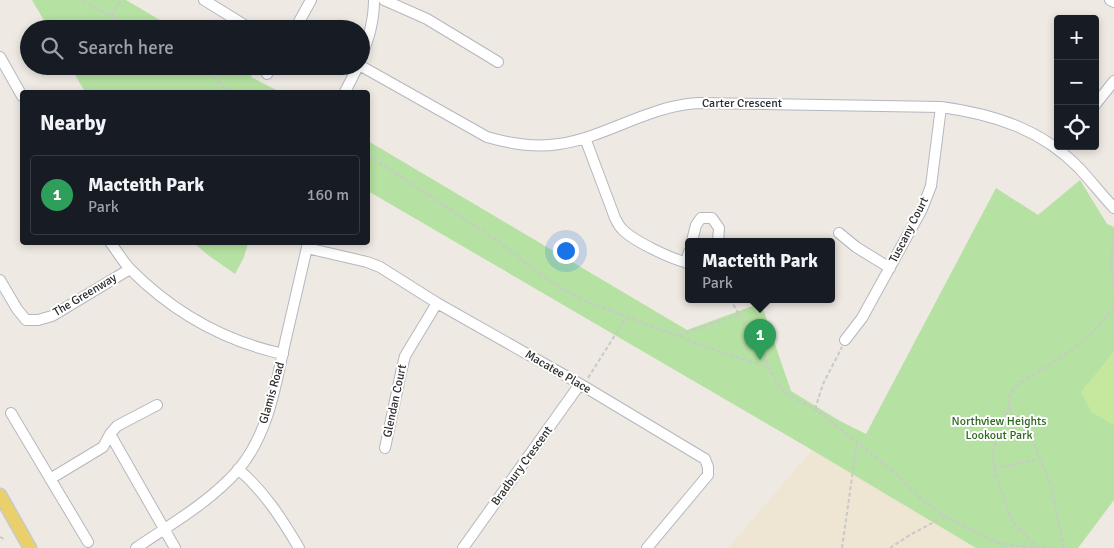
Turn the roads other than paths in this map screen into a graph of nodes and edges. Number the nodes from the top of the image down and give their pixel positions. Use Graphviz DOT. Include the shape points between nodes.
graph roads {
  1 [pos="204,0"];
  2 [pos="311,0"];
  3 [pos="374,0"];
  4 [pos="384,0"];
  5 [pos="1110,0"];
  6 [pos="1114,2"];
  7 [pos="236,20"];
  8 [pos="300,20"];
  9 [pos="370,32"];
  10 [pos="0,57"];
  11 [pos="498,62"];
  12 [pos="370,71"];
  13 [pos="354,75"];
  14 [pos="1114,81"];
  15 [pos="346,90"];
  16 [pos="20,92"];
  17 [pos="1099,100"];
  18 [pos="941,107"];
  19 [pos="585,138"];
  20 [pos="1054,144"];
  21 [pos="1063,150"];
  22 [pos="1114,208"];
  23 [pos="839,233"];
  24 [pos="693,238"];
  25 [pos="718,238"];
  26 [pos="112,245"];
  27 [pos="307,245"];
  28 [pos="685,262"];
  29 [pos="890,268"];
  30 [pos="130,269"];
  31 [pos="0,280"];
  32 [pos="437,303"];
  33 [pos="845,340"];
  34 [pos="283,354"];
  35 [pos="580,384"];
  36 [pos="157,405"];
  37 [pos="11,413"];
  38 [pos="110,434"];
  39 [pos="385,448"];
  40 [pos="238,469"];
  41 [pos="50,479"];
  42 [pos="0,495"];
  43 [pos="165,528"];
  44 [pos="88,542"];
  45 [pos="30,548"];
  46 [pos="136,548"];
  47 [pos="175,548"];
  48 [pos="299,548"];
  49 [pos="463,548"];
  50 [pos="647,548"];
  1 -- 7 [label="street"];
  2 -- 8 [label="street"];
  3 -- 9 [label="street"];
  4 -- 11 [label="street" via="426,19"];
  5 -- 6 [label="street"];
  10 -- 16 [label="street"];
  12 -- 19 [label="street, Carter Crescent" via="487,137 530,146"];
  13 -- 15 [label="street"];
  14 -- 17 [label="street"];
  18 -- 19 [label="street, Carter Crescent" via="698,103 661,110"];
  18 -- 20 [label="street, Carter Crescent" via="998,118"];
  18 -- 29 [label="street, Tuscany Court" via="931,186"];
  19 -- 28 [label="street" via="621,228 669,257"];
  21 -- 22 [label="street, Carter Crescent"];
  23 -- 29 [label="street"];
  24 -- 25 [label="street" via="701,218 712,218 719,228"];
  26 -- 30 [label="street, The Greenway"];
  27 -- 32 [label="street, Macatee Place" via="374,265"];
  27 -- 34 [label="street, Glamis Road"];
  29 -- 33 [label="street, Tuscany Court" via="862,318"];
  30 -- 31 [label="street, The Greenway" via="52,316 38,320 26,320"];
  30 -- 34 [label="street, The Greenway" via="168,302 199,323 220,334"];
  32 -- 35 [label="street, Macatee Place"];
  32 -- 39 [label="street, Glendan Court" via="406,356"];
  34 -- 40 [label="street, Glamis Road" via="265,422"];
  35 -- 49 [label="street, Bradbury Crescent"];
  35 -- 50 [label="street, Macatee Place" via="705,458 708,475"];
  36 -- 38 [label="street" via="118,426"];
  37 -- 41 [label="street"];
  38 -- 41 [label="street" via="103,447"];
  38 -- 43 [label="street"];
  40 -- 43 [label="street, Glamis Road" via="201,504"];
  40 -- 48 [label="street" via="250,478 270,503"];
  41 -- 44 [label="street"];
  42 -- 45 [label="main road"];
  43 -- 46 [label="street, Glamis Road"];
  43 -- 47 [label="street"];
}
